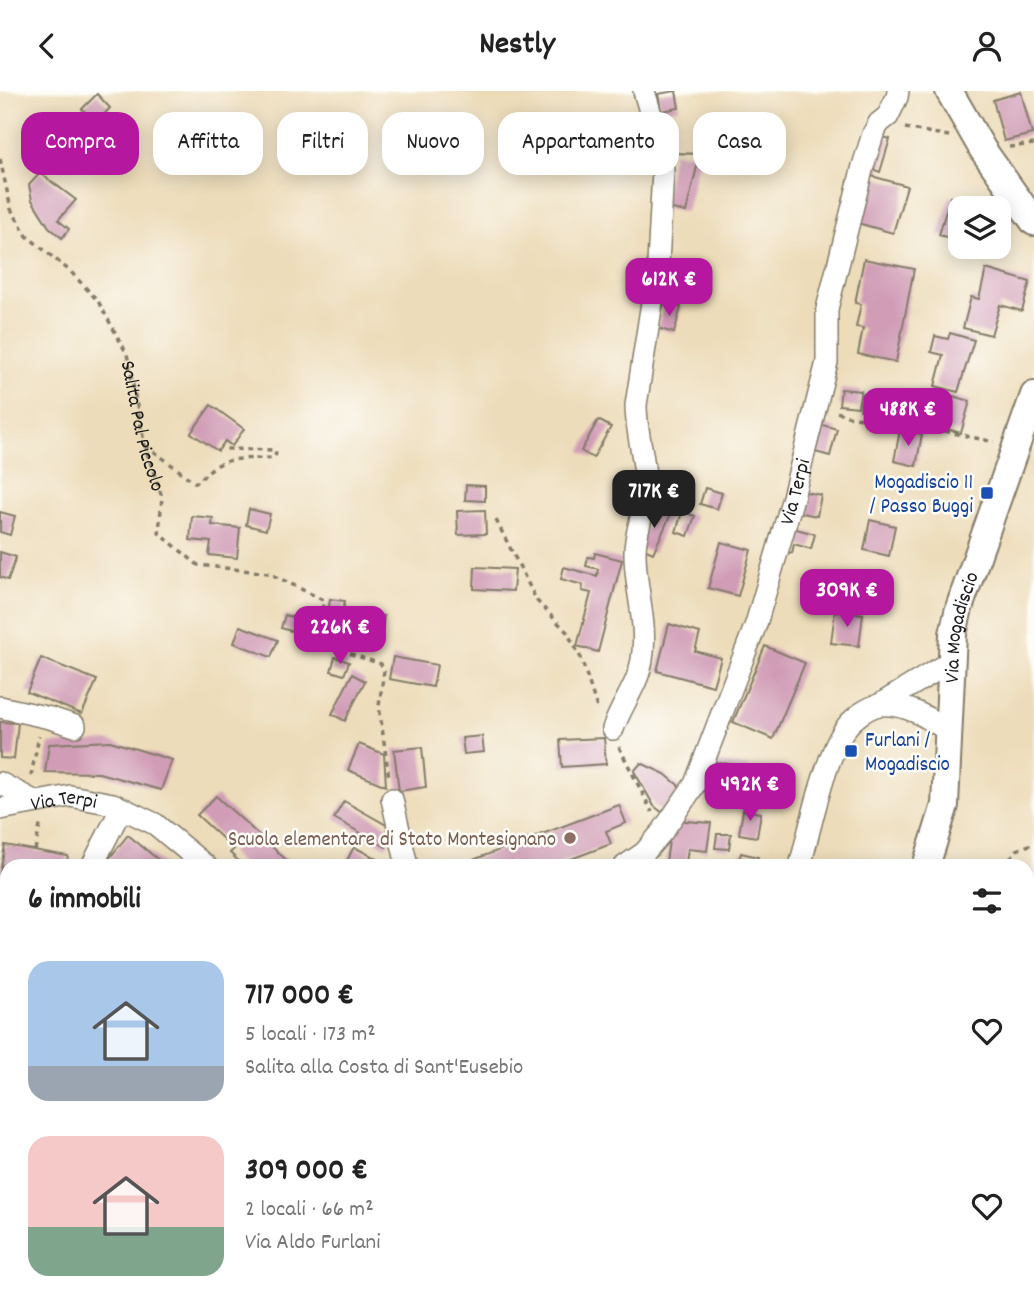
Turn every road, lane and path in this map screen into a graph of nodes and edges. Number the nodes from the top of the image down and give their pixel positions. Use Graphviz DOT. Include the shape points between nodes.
graph roads {
  1 [pos="644,91"];
  2 [pos="898,91"];
  3 [pos="949,91"];
  4 [pos="879,123"];
  5 [pos="973,134"];
  6 [pos="0,159"];
  7 [pos="1034,222"];
  8 [pos="823,375"];
  9 [pos="1034,395"];
  10 [pos="145,447"];
  11 [pos="1015,447"];
  12 [pos="226,449"];
  13 [pos="496,520"];
  14 [pos="950,662"];
  15 [pos="879,705"];
  16 [pos="0,707"];
  17 [pos="43,716"];
  18 [pos="75,726"];
  19 [pos="613,729"];
  20 [pos="948,731"];
  21 [pos="0,783"];
  22 [pos="644,797"];
  23 [pos="30,799"];
  24 [pos="392,799"];
  25 [pos="0,809"];
  26 [pos="126,810"];
  27 [pos="1034,843"];
  28 [pos="96,859"];
  29 [pos="198,859"];
  30 [pos="405,859"];
  31 [pos="635,859"];
  32 [pos="802,859"];
  33 [pos="928,859"];
  34 [pos="1010,859"];
  1 -- 19 [label="street" via="663,170 658,264 636,405 645,460 644,515 634,551 644,635 635,685"];
  2 -- 4 [label="street, Via Terpi" via="888,116"];
  3 -- 5 [label="street"];
  4 -- 5 [label="path" via="966,139"];
  4 -- 8 [label="street, Via Terpi" via="863,166 828,309"];
  5 -- 7 [label="street"];
  6 -- 10 [label="path, Salita Pal Piccolo" via="11,209 27,236 98,301 127,354"];
  8 -- 11 [label="path" via="838,414"];
  8 -- 31 [label="street, Via Terpi" via="756,624 695,784 662,832"];
  9 -- 11 [label="street, Via Mogadiscio"];
  10 -- 12 [label="path" via="194,482 218,462 276,454 275,450"];
  10 -- 24 [label="path, Salita Pal Piccolo" via="162,497 159,533 198,565 269,573 323,600 321,644 381,664 379,706"];
  11 -- 14 [label="street, Via Mogadiscio" via="959,608"];
  13 -- 19 [label="path" via="537,601 567,632 581,658 597,711"];
  14 -- 15 [label="street"];
  14 -- 20 [label="street, Via Mogadiscio"];
  15 -- 20 [label="street" via="909,709"];
  15 -- 32 [label="street" via="846,727 833,753"];
  16 -- 17 [label="street"];
  17 -- 18 [label="street"];
  17 -- 23 [label="path"];
  19 -- 22 [label="path"];
  20 -- 33 [label="street, Via Mogadiscio" via="945,805"];
  21 -- 23 [label="street"];
  23 -- 25 [label="street, Via Terpi"];
  23 -- 26 [label="street, Via Terpi" via="70,796"];
  24 -- 30 [label="street"];
  26 -- 28 [label="street, Via Terpi" via="117,817"];
  26 -- 29 [label="street, Via Terpi" via="155,824"];
  27 -- 34 [label="path"];
}
